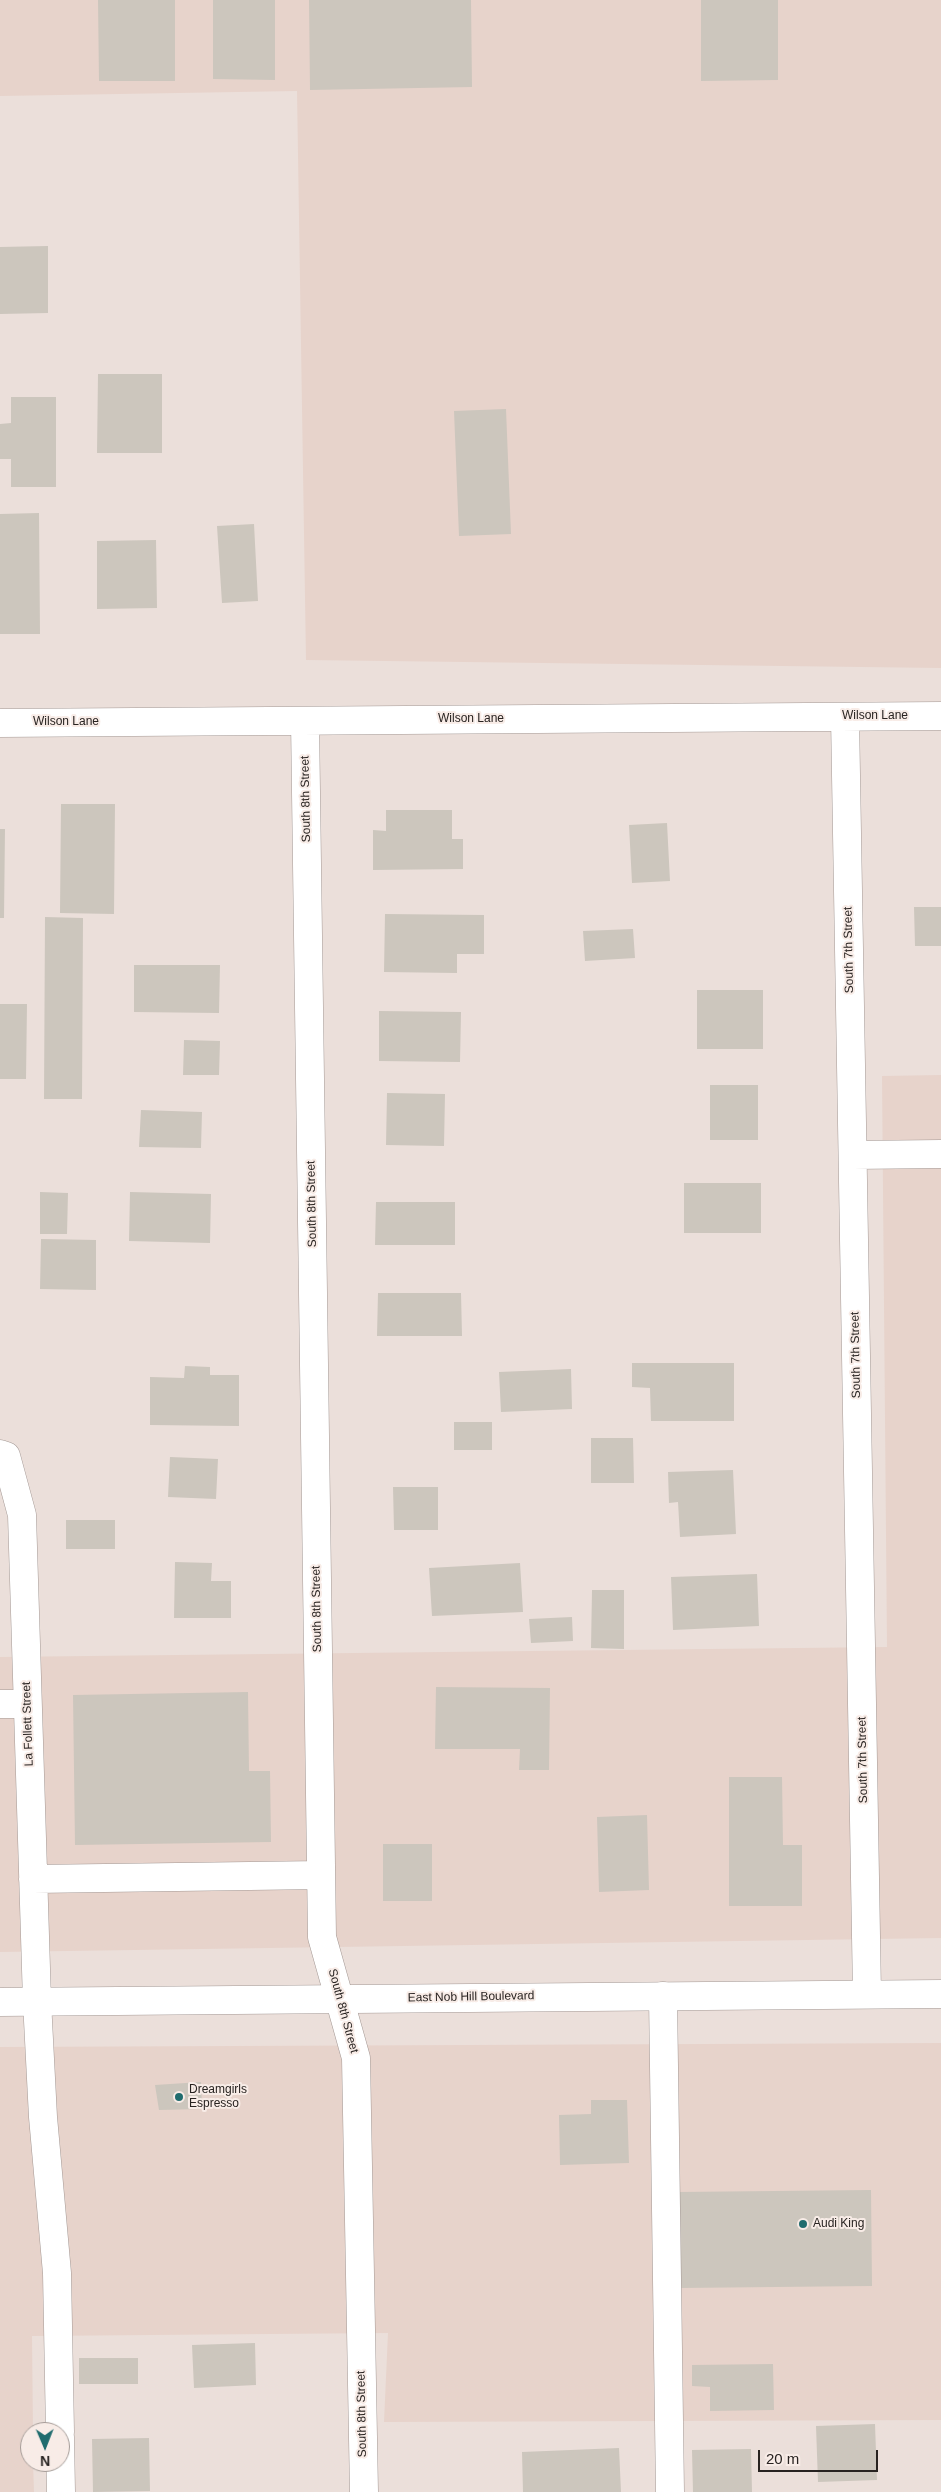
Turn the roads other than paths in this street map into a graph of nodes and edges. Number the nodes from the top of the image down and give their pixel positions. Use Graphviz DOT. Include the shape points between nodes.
graph roads {
  1 [pos="941,716"];
  2 [pos="845,717"];
  3 [pos="305,721"];
  4 [pos="0,723"];
  5 [pos="941,1154"];
  6 [pos="853,1155"];
  7 [pos="0,1454"];
  8 [pos="0,1704"];
  9 [pos="27,1704"];
  10 [pos="321,1875"];
  11 [pos="33,1879"];
  12 [pos="867,1993"];
  13 [pos="941,1994"];
  14 [pos="663,1996"];
  15 [pos="340,1999"];
  16 [pos="37,2001"];
  17 [pos="0,2002"];
  18 [pos="60,2422"];
  19 [pos="61,2472"];
  20 [pos="61,2492"];
  21 [pos="364,2492"];
  22 [pos="670,2492"];
  1 -- 2 [label="street, Wilson Lane"];
  2 -- 3 [label="street, Wilson Lane"];
  2 -- 6 [label="street, South 7th Street"];
  3 -- 4 [label="street, Wilson Lane"];
  3 -- 10 [label="street, South 8th Street"];
  5 -- 6 [label="street"];
  6 -- 12 [label="street, South 7th Street"];
  7 -- 9 [label="street, La Follett Street" via="6,1456 22,1516"];
  8 -- 9 [label="street"];
  9 -- 11 [label="street, La Follett Street"];
  10 -- 11 [label="street"];
  10 -- 15 [label="street, South 8th Street" via="322,1937"];
  11 -- 16 [label="street, La Follett Street"];
  12 -- 13 [label="street, East Nob Hill Boulevard"];
  12 -- 14 [label="street, East Nob Hill Boulevard"];
  14 -- 15 [label="street, East Nob Hill Boulevard"];
  14 -- 22 [label="street"];
  15 -- 16 [label="street, East Nob Hill Boulevard"];
  15 -- 21 [label="street, South 8th Street" via="356,2058"];
  16 -- 17 [label="street, East Nob Hill Boulevard"];
  16 -- 18 [label="street, La Follett Street" via="43,2117 57,2273"];
  19 -- 20 [label="street"];
}
